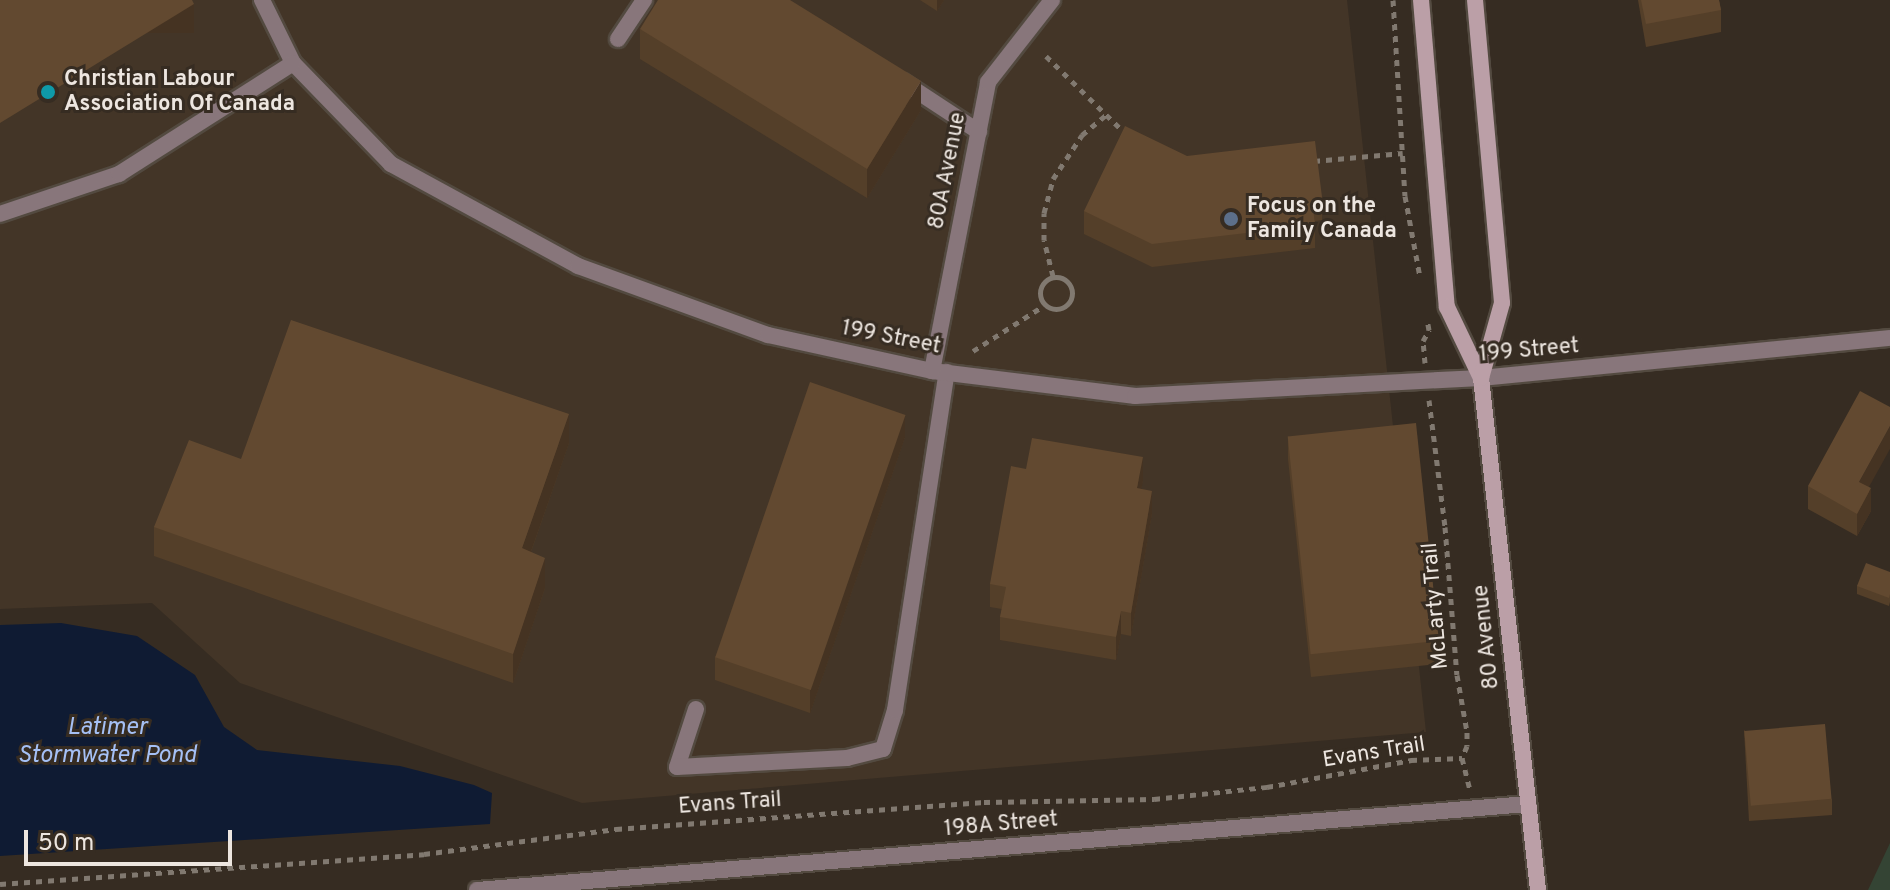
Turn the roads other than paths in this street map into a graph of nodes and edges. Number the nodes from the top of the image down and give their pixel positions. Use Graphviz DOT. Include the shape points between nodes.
graph roads {
  1 [pos="262,0"];
  2 [pos="644,0"];
  3 [pos="1052,0"];
  4 [pos="1421,0"];
  5 [pos="1475,0"];
  6 [pos="618,39"];
  7 [pos="293,63"];
  8 [pos="891,74"];
  9 [pos="979,132"];
  10 [pos="0,214"];
  11 [pos="1890,338"];
  12 [pos="940,371"];
  13 [pos="1481,378"];
  14 [pos="696,709"];
  15 [pos="1528,804"];
  16 [pos="477,890"];
  17 [pos="1538,890"];
  1 -- 7 [label="street, 199 Street"];
  2 -- 6 [label="street"];
  3 -- 9 [label="street, 80A Avenue" via="988,82"];
  4 -- 13 [label="main road, 80 Avenue" via="1447,307"];
  5 -- 13 [label="main road, 80 Avenue" via="1502,303"];
  7 -- 10 [label="street" via="119,174"];
  7 -- 12 [label="street, 199 Street" via="391,164 578,266 768,335"];
  8 -- 9 [label="street"];
  9 -- 12 [label="street, 80A Avenue"];
  11 -- 13 [label="street, 199 Street"];
  12 -- 13 [label="street, 199 Street" via="1135,396"];
  12 -- 14 [label="street, 80A Avenue" via="895,710 883,749 847,758 677,767"];
  13 -- 15 [label="main road, 80 Avenue"];
  15 -- 16 [label="street, 198A Street"];
  15 -- 17 [label="main road, 80 Avenue"];
}
